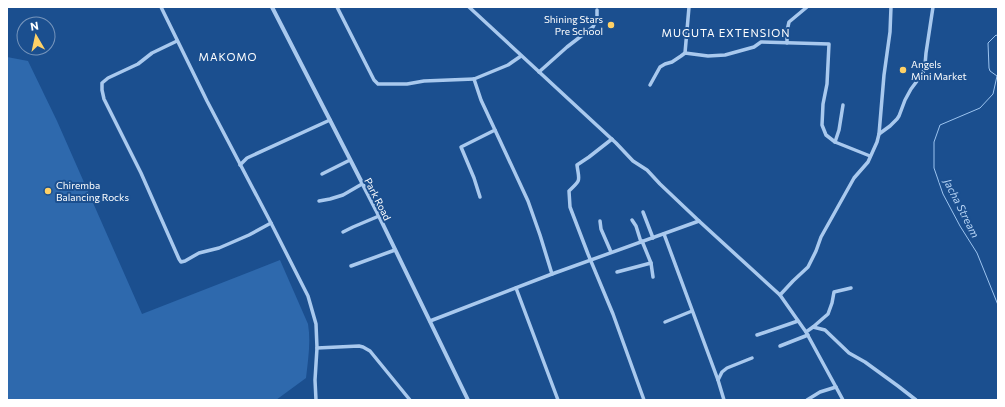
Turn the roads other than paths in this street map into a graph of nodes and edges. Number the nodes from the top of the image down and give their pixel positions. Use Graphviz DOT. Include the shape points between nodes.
graph roads {
  1 [pos="161,7"];
  2 [pos="272,7"];
  3 [pos="337,7"];
  4 [pos="469,7"];
  5 [pos="689,7"];
  6 [pos="806,7"];
  7 [pos="891,7"];
  8 [pos="933,7"];
  9 [pos="597,10"];
  10 [pos="177,41"];
  11 [pos="787,42"];
  12 [pos="685,52"];
  13 [pos="521,56"];
  14 [pos="539,72"];
  15 [pos="474,79"];
  16 [pos="650,85"];
  17 [pos="843,105"];
  18 [pos="330,120"];
  19 [pos="495,130"];
  20 [pos="879,134"];
  21 [pos="612,139"];
  22 [pos="835,142"];
  23 [pos="870,156"];
  24 [pos="350,160"];
  25 [pos="240,165"];
  26 [pos="322,174"];
  27 [pos="362,184"];
  28 [pos="480,197"];
  29 [pos="319,201"];
  30 [pos="643,212"];
  31 [pos="378,216"];
  32 [pos="632,220"];
  33 [pos="600,221"];
  34 [pos="699,221"];
  35 [pos="271,223"];
  36 [pos="344,232"];
  37 [pos="664,234"];
  38 [pos="652,238"];
  39 [pos="642,242"];
  40 [pos="395,250"];
  41 [pos="611,252"];
  42 [pos="590,260"];
  43 [pos="650,263"];
  44 [pos="351,266"];
  45 [pos="617,272"];
  46 [pos="552,274"];
  47 [pos="653,277"];
  48 [pos="516,288"];
  49 [pos="851,288"];
  50 [pos="780,295"];
  51 [pos="692,312"];
  52 [pos="430,321"];
  53 [pos="798,321"];
  54 [pos="665,322"];
  55 [pos="813,327"];
  56 [pos="807,334"];
  57 [pos="757,335"];
  58 [pos="780,346"];
  59 [pos="316,348"];
  60 [pos="752,358"];
  61 [pos="718,380"];
  62 [pos="836,387"];
  63 [pos="316,400"];
  64 [pos="410,400"];
  65 [pos="468,400"];
  66 [pos="558,400"];
  67 [pos="644,400"];
  68 [pos="724,400"];
  69 [pos="807,400"];
  70 [pos="843,400"];
  71 [pos="916,400"];
  1 -- 10 [label="street"];
  2 -- 18 [label="street, Park Road"];
  3 -- 15 [label="street" via="378,84"];
  4 -- 13 [label="street"];
  5 -- 12 [label="street"];
  6 -- 11 [label="street" via="789,22"];
  7 -- 20 [label="street"];
  8 -- 20 [label="street" via="926,66 904,100 899,116"];
  9 -- 14 [label="street" via="593,27"];
  10 -- 25 [label="street"];
  10 -- 35 [label="street" via="108,78 102,83 102,90 179,260 185,261 199,253 218,248"];
  11 -- 12 [label="street" via="761,42 754,47 722,56"];
  11 -- 22 [label="street" via="829,44 822,125 826,135"];
  12 -- 16 [label="street" via="660,67"];
  13 -- 14 [label="street"];
  13 -- 15 [label="street" via="508,65"];
  14 -- 21 [label="street"];
  15 -- 19 [label="street"];
  17 -- 22 [label="street"];
  18 -- 24 [label="street, Park Road"];
  18 -- 25 [label="street" via="247,158"];
  19 -- 28 [label="street" via="461,147"];
  19 -- 46 [label="street" via="528,201"];
  20 -- 23 [label="street"];
  21 -- 34 [label="street"];
  21 -- 42 [label="street" via="578,163 579,182 569,191 570,207"];
  22 -- 23 [label="street"];
  23 -- 50 [label="street" via="866,166 854,178 821,237 808,267"];
  24 -- 26 [label="street"];
  24 -- 27 [label="street, Park Road"];
  25 -- 35 [label="street"];
  27 -- 29 [label="street" via="343,195"];
  27 -- 31 [label="street, Park Road"];
  30 -- 38 [label="street"];
  31 -- 36 [label="street"];
  31 -- 40 [label="street, Park Road"];
  32 -- 39 [label="street"];
  33 -- 41 [label="street"];
  34 -- 37 [label="street"];
  34 -- 50 [label="street"];
  35 -- 59 [label="street" via="308,296 316,324"];
  37 -- 38 [label="street"];
  37 -- 51 [label="street"];
  38 -- 39 [label="street"];
  39 -- 41 [label="street"];
  39 -- 43 [label="street"];
  40 -- 44 [label="street"];
  40 -- 52 [label="street, Park Road"];
  41 -- 42 [label="street"];
  42 -- 46 [label="street"];
  42 -- 67 [label="street"];
  43 -- 45 [label="street"];
  43 -- 47 [label="street"];
  46 -- 48 [label="street"];
  48 -- 52 [label="street"];
  48 -- 66 [label="street"];
  49 -- 55 [label="street" via="834,292 828,314"];
  50 -- 53 [label="street"];
  51 -- 54 [label="street"];
  51 -- 61 [label="street"];
  52 -- 65 [label="street, Park Road"];
  53 -- 56 [label="street"];
  53 -- 57 [label="street"];
  55 -- 56 [label="street"];
  55 -- 71 [label="street" via="825,330 849,353"];
  56 -- 58 [label="street"];
  56 -- 62 [label="street"];
  59 -- 63 [label="street"];
  59 -- 64 [label="street" via="363,346"];
  60 -- 61 [label="street" via="727,368"];
  61 -- 68 [label="street"];
  62 -- 69 [label="street"];
  62 -- 70 [label="street"];
}
